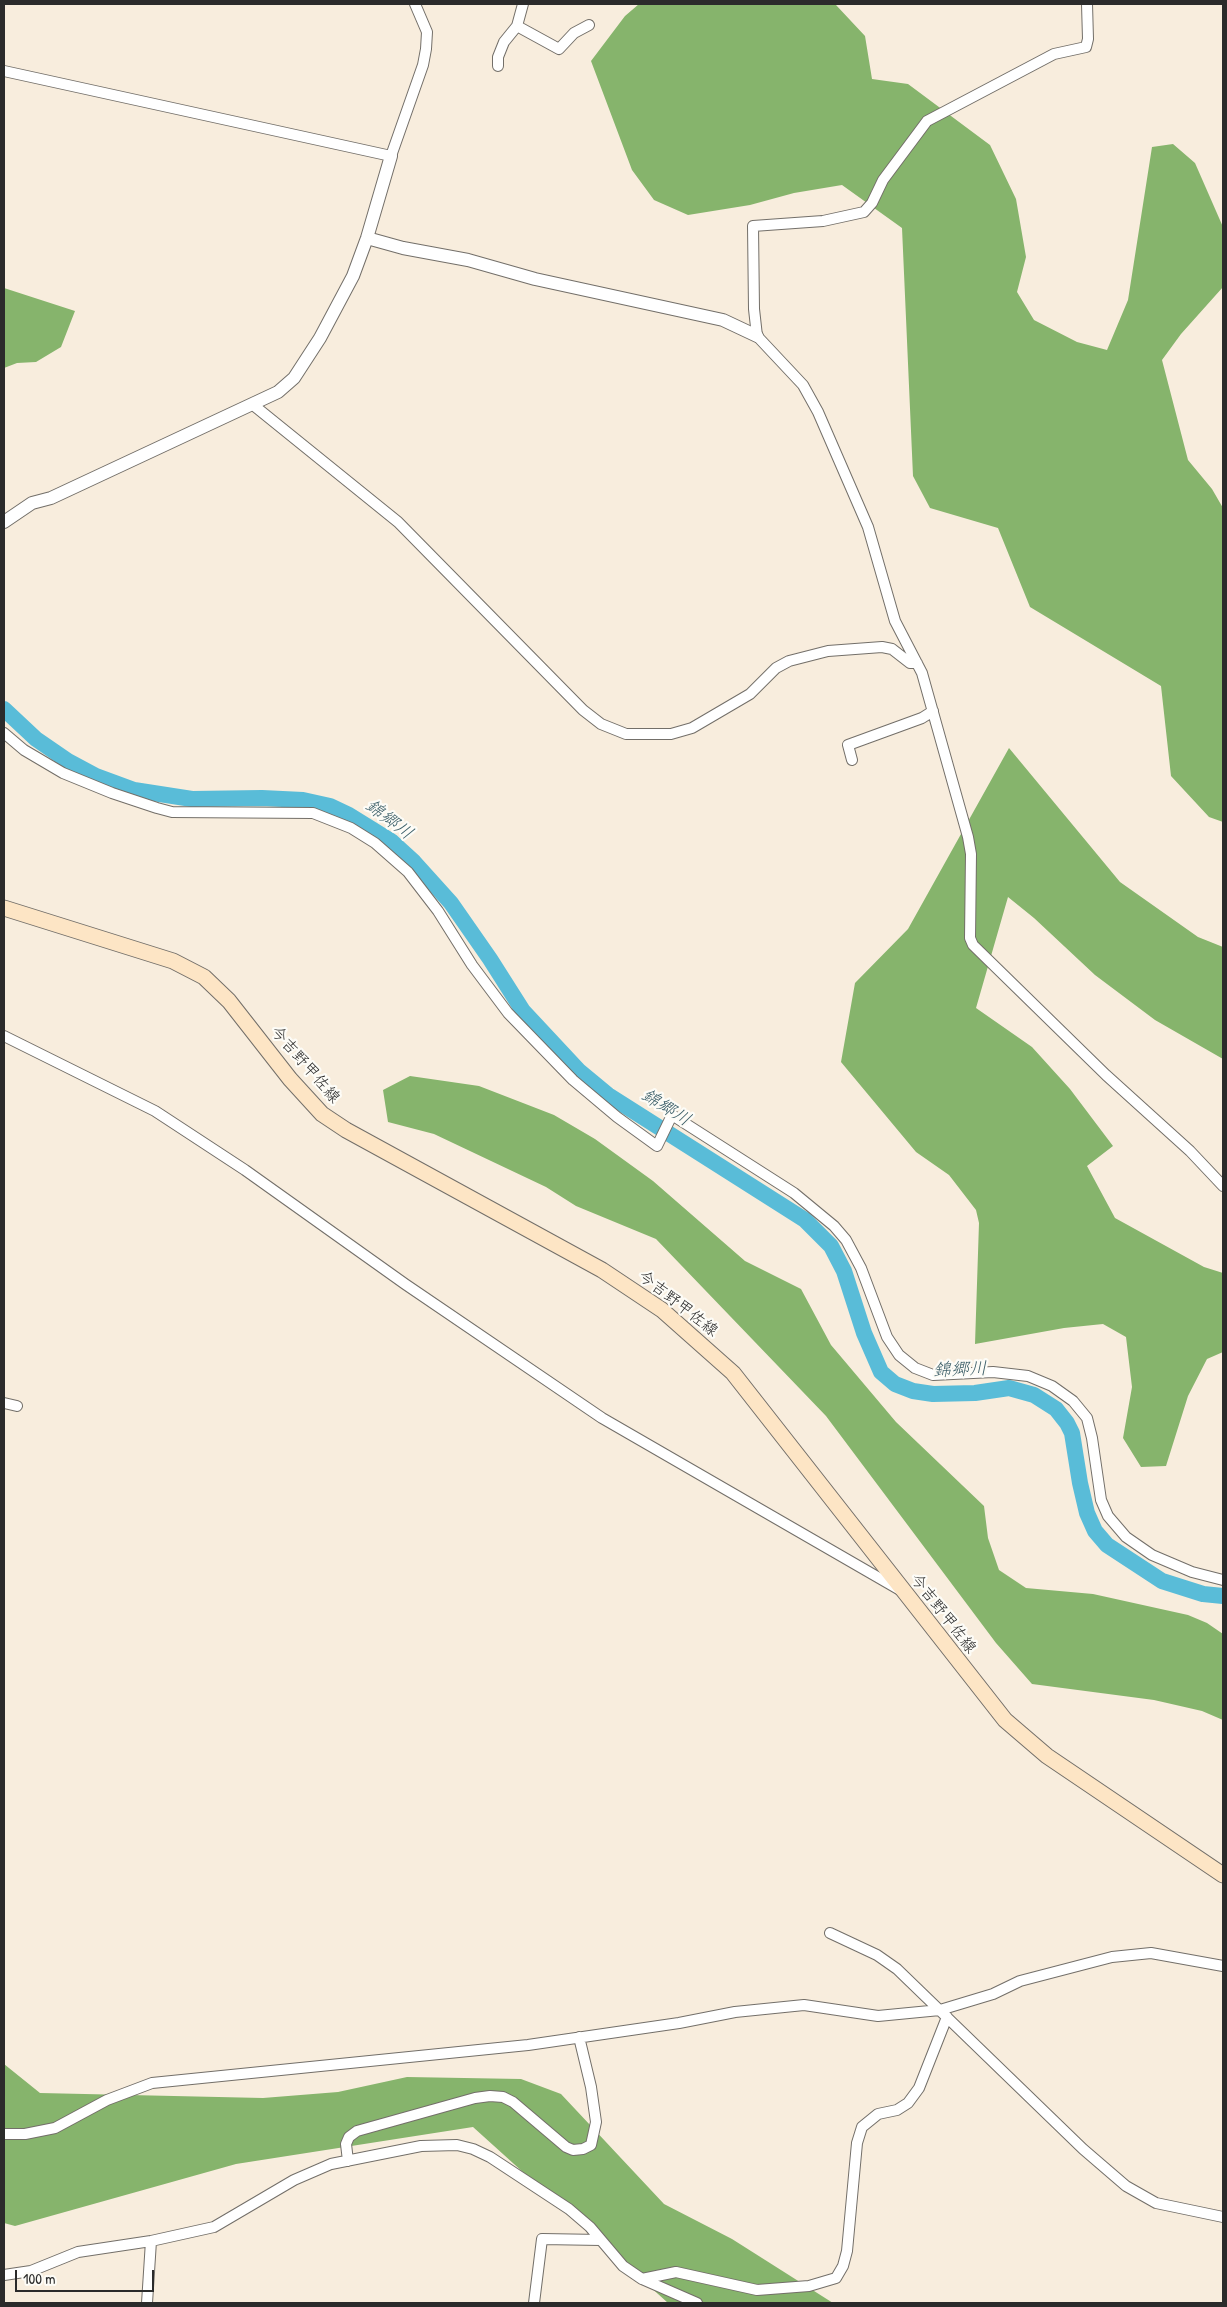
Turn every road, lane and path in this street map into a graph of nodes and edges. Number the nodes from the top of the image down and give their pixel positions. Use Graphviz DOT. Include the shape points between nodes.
graph roads {
  1 [pos="415,4"];
  2 [pos="523,4"];
  3 [pos="1086,4"];
  4 [pos="518,26"];
  5 [pos="589,26"];
  6 [pos="498,66"];
  7 [pos="4,71"];
  8 [pos="390,156"];
  9 [pos="367,238"];
  10 [pos="757,336"];
  11 [pos="252,404"];
  12 [pos="4,522"];
  13 [pos="917,663"];
  14 [pos="933,711"];
  15 [pos="4,733"];
  16 [pos="852,760"];
  17 [pos="4,908"];
  18 [pos="4,1036"];
  19 [pos="1223,1186"];
  20 [pos="4,1403"];
  21 [pos="17,1406"];
  22 [pos="1223,1580"];
  23 [pos="905,1593"];
  24 [pos="1223,1875"];
  25 [pos="830,1932"];
  26 [pos="1223,1966"];
  27 [pos="943,2014"];
  28 [pos="579,2037"];
  29 [pos="4,2134"];
  30 [pos="348,2160"];
  31 [pos="1223,2217"];
  32 [pos="601,2240"];
  33 [pos="151,2241"];
  34 [pos="4,2275"];
  35 [pos="642,2279"];
  36 [pos="147,2303"];
  37 [pos="534,2303"];
  38 [pos="697,2303"];
  1 -- 8 [label="street" via="427,32 426,49 423,66"];
  2 -- 4 [label="street"];
  3 -- 10 [label="street" via="1086,47 1054,54 927,121 883,180 864,212 823,221 753,226 752,292"];
  4 -- 5 [label="street" via="559,49 574,33"];
  4 -- 6 [label="street" via="504,42"];
  7 -- 8 [label="street"];
  8 -- 9 [label="street"];
  9 -- 10 [label="street" via="723,320"];
  9 -- 11 [label="street" via="333,316 294,378 278,392"];
  10 -- 13 [label="street" via="803,385 818,412 868,527 895,621"];
  11 -- 12 [label="street" via="51,498 32,503"];
  11 -- 13 [label="street" via="398,522 583,710 601,724 626,734 671,734 692,728 750,694 776,668 789,661 828,651 882,647 892,649 910,663"];
  13 -- 14 [label="street"];
  14 -- 16 [label="street" via="848,745"];
  14 -- 19 [label="street" via="968,837 970,938 973,944"];
  15 -- 22 [label="street" via="24,750 63,773 157,808 172,812 313,812 351,828 374,843 408,872 508,1013 573,1080 657,1146 672,1115 794,1193 834,1226 846,1240 861,1268 887,1337 915,1368 933,1375 993,1372 1028,1376 1052,1386 1073,1401 1087,1418 1101,1500 1108,1516 1126,1537 1152,1554 1192,1572"];
  17 -- 23 [label="main road, 今吉野甲佐線" via="173,961 204,976 228,1000 322,1114 602,1270 662,1310 733,1373"];
  18 -- 23 [label="street" via="155,1111 602,1418"];
  20 -- 21 [label="street"];
  23 -- 24 [label="main road, 今吉野甲佐線" via="1005,1720 1047,1756"];
  25 -- 27 [label="street" via="897,1969"];
  26 -- 27 [label="street" via="1151,1953 1112,1957 1020,1981"];
  27 -- 28 [label="street" via="878,2016 804,2006 735,2012"];
  27 -- 31 [label="street" via="1082,2149 1126,2186 1156,2203"];
  27 -- 35 [label="street" via="919,2088 908,2103 897,2110 878,2114 862,2127 857,2143 847,2251 836,2278 809,2286 757,2290 676,2272"];
  28 -- 29 [label="street" via="152,2082 106,2100 55,2128"];
  28 -- 30 [label="street" via="596,2122 591,2145 573,2150 566,2147 513,2102 490,2096 357,2131 346,2144"];
  30 -- 32 [label="street" via="421,2146 473,2148 569,2209"];
  30 -- 33 [label="street" via="294,2180 214,2227"];
  32 -- 35 [label="street" via="623,2266"];
  32 -- 37 [label="street" via="542,2239"];
  33 -- 34 [label="street" via="78,2252 31,2271"];
  33 -- 36 [label="street"];
  35 -- 38 [label="street"];
}
